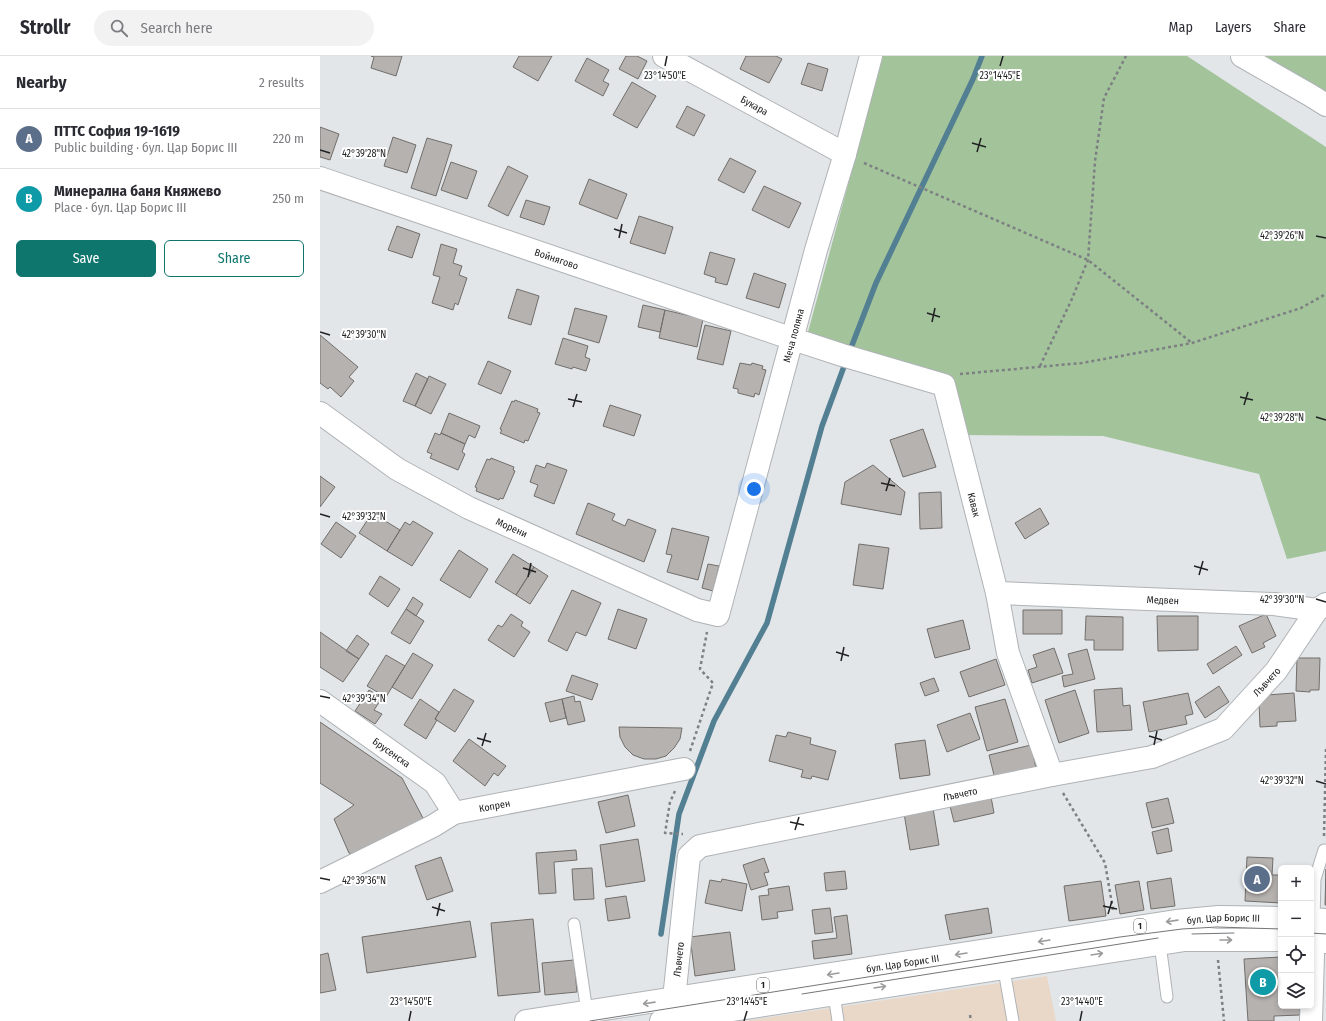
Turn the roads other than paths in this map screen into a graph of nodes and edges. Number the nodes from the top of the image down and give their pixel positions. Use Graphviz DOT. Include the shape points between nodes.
graph roads {
  1 [pos="664,56"];
  2 [pos="871,56"];
  3 [pos="1242,56"];
  4 [pos="1326,105"];
  5 [pos="845,154"];
  6 [pos="320,178"];
  7 [pos="793,339"];
  8 [pos="320,413"];
  9 [pos="997,593"];
  10 [pos="1322,607"];
  11 [pos="714,614"];
  12 [pos="320,701"];
  13 [pos="684,769"];
  14 [pos="1052,775"];
  15 [pos="454,812"];
  16 [pos="1324,850"];
  17 [pos="320,882"];
  18 [pos="1278,918"];
  19 [pos="1317,919"];
  20 [pos="574,924"];
  21 [pos="1278,940"];
  22 [pos="1317,942"];
  23 [pos="1160,944"];
  24 [pos="1002,958"];
  25 [pos="834,994"];
  26 [pos="1167,997"];
  27 [pos="674,999"];
  28 [pos="587,1012"];
  29 [pos="733,1016"];
  30 [pos="526,1021"];
  31 [pos="661,1021"];
  32 [pos="838,1021"];
  33 [pos="1013,1021"];
  34 [pos="1311,1021"];
  1 -- 5 [label="street, Букара"];
  2 -- 5 [label="street, Меча поляна"];
  3 -- 4 [label="street"];
  5 -- 7 [label="street, Меча поляна"];
  6 -- 7 [label="street, Войнягово"];
  7 -- 9 [label="street, Кавак" via="944,385"];
  7 -- 11 [label="street, Меча поляна"];
  8 -- 11 [label="street, Морени" via="397,469 469,508 697,610"];
  9 -- 10 [label="street, Медвен"];
  9 -- 14 [label="street, Кавак" via="1008,653"];
  10 -- 14 [label="street, Лъвчето" via="1276,671 1223,729 1152,757"];
  12 -- 15 [label="street, Брусенска" via="435,783"];
  13 -- 15 [label="street, Копрен"];
  14 -- 27 [label="street, Лъвчето" via="700,846 689,856"];
  15 -- 17 [label="street, Копрен" via="433,826"];
  16 -- 19 [label="lane" via="1315,879"];
  18 -- 24 [label="street, бул. Цар Борис III / 1, one-way" via="1219,917 1176,921"];
  19 -- 22 [label="street"];
  20 -- 28 [label="lane"];
  23 -- 21 [label="street, бул. Цар Борис III / 1, one-way" via="1185,940"];
  22 -- 34 [label="street"];
  24 -- 23 [label="street, бул. Цар Борис III / 1, one-way"];
  23 -- 26 [label="lane"];
  25 -- 24 [label="street, бул. Цар Борис III / 1, one-way"];
  24 -- 27 [label="street, бул. Цар Борис III / 1, one-way"];
  24 -- 33 [label="lane"];
  25 -- 29 [label="street, бул. Цар Борис III / 1"];
  25 -- 32 [label="lane"];
  27 -- 28 [label="street, бул. Цар Борис III / 1, one-way"];
  28 -- 30 [label="street, бул. Цар Борис III / 1"];
  29 -- 31 [label="street, бул. Цар Борис III / 1"];
}
